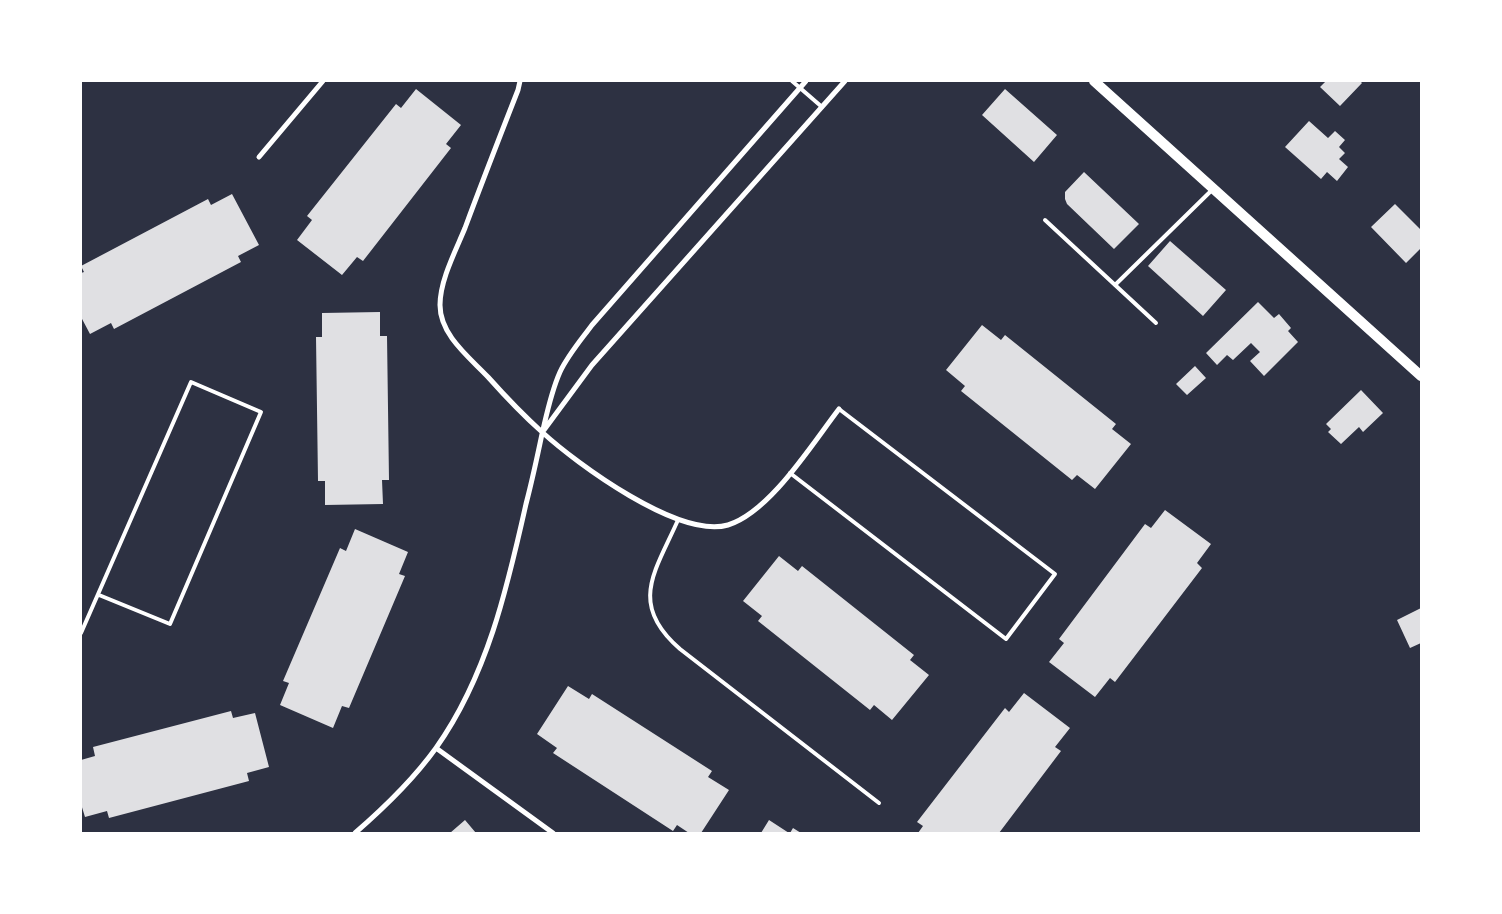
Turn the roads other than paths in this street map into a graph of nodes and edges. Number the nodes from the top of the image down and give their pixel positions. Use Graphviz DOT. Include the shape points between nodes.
graph roads {
  1 [pos="323,81"];
  2 [pos="520,81"];
  3 [pos="792,81"];
  4 [pos="806,81"];
  5 [pos="845,81"];
  6 [pos="1094,81"];
  7 [pos="800,88"];
  8 [pos="822,107"];
  9 [pos="259,157"];
  10 [pos="1213,189"];
  11 [pos="1045,220"];
  12 [pos="1115,285"];
  13 [pos="1156,323"];
  14 [pos="1421,376"];
  15 [pos="839,409"];
  16 [pos="543,433"];
  17 [pos="790,473"];
  18 [pos="678,520"];
  19 [pos="99,595"];
  20 [pos="81,633"];
  21 [pos="436,748"];
  22 [pos="879,803"];
  23 [pos="355,833"];
  24 [pos="553,833"];
  1 -- 9 [label="street"];
  2 -- 16 [label="street" via="447,272 440,305 443,322 452,339"];
  3 -- 7 [label="lane"];
  4 -- 7 [label="street"];
  5 -- 8 [label="street"];
  6 -- 10 [label="main road"];
  7 -- 8 [label="lane"];
  7 -- 16 [label="street" via="572,351 550,398"];
  8 -- 16 [label="street" via="592,366"];
  10 -- 12 [label="lane"];
  10 -- 14 [label="main road"];
  11 -- 12 [label="lane"];
  12 -- 13 [label="lane"];
  15 -- 17 [label="street"];
  15 -- 17 [label="lane" via="1056,574 1006,639"];
  16 -- 18 [label="street" via="604,478"];
  16 -- 21 [label="street" via="497,621 473,684"];
  17 -- 18 [label="street" via="750,514 726,525 702,526"];
  18 -- 22 [label="lane" via="653,577 650,592 650,606 661,629 680,649"];
  19 -- 19 [label="lane" via="170,624 261,412 191,382"];
  19 -- 20 [label="lane"];
  21 -- 23 [label="street" via="412,778"];
  21 -- 24 [label="street"];
}
